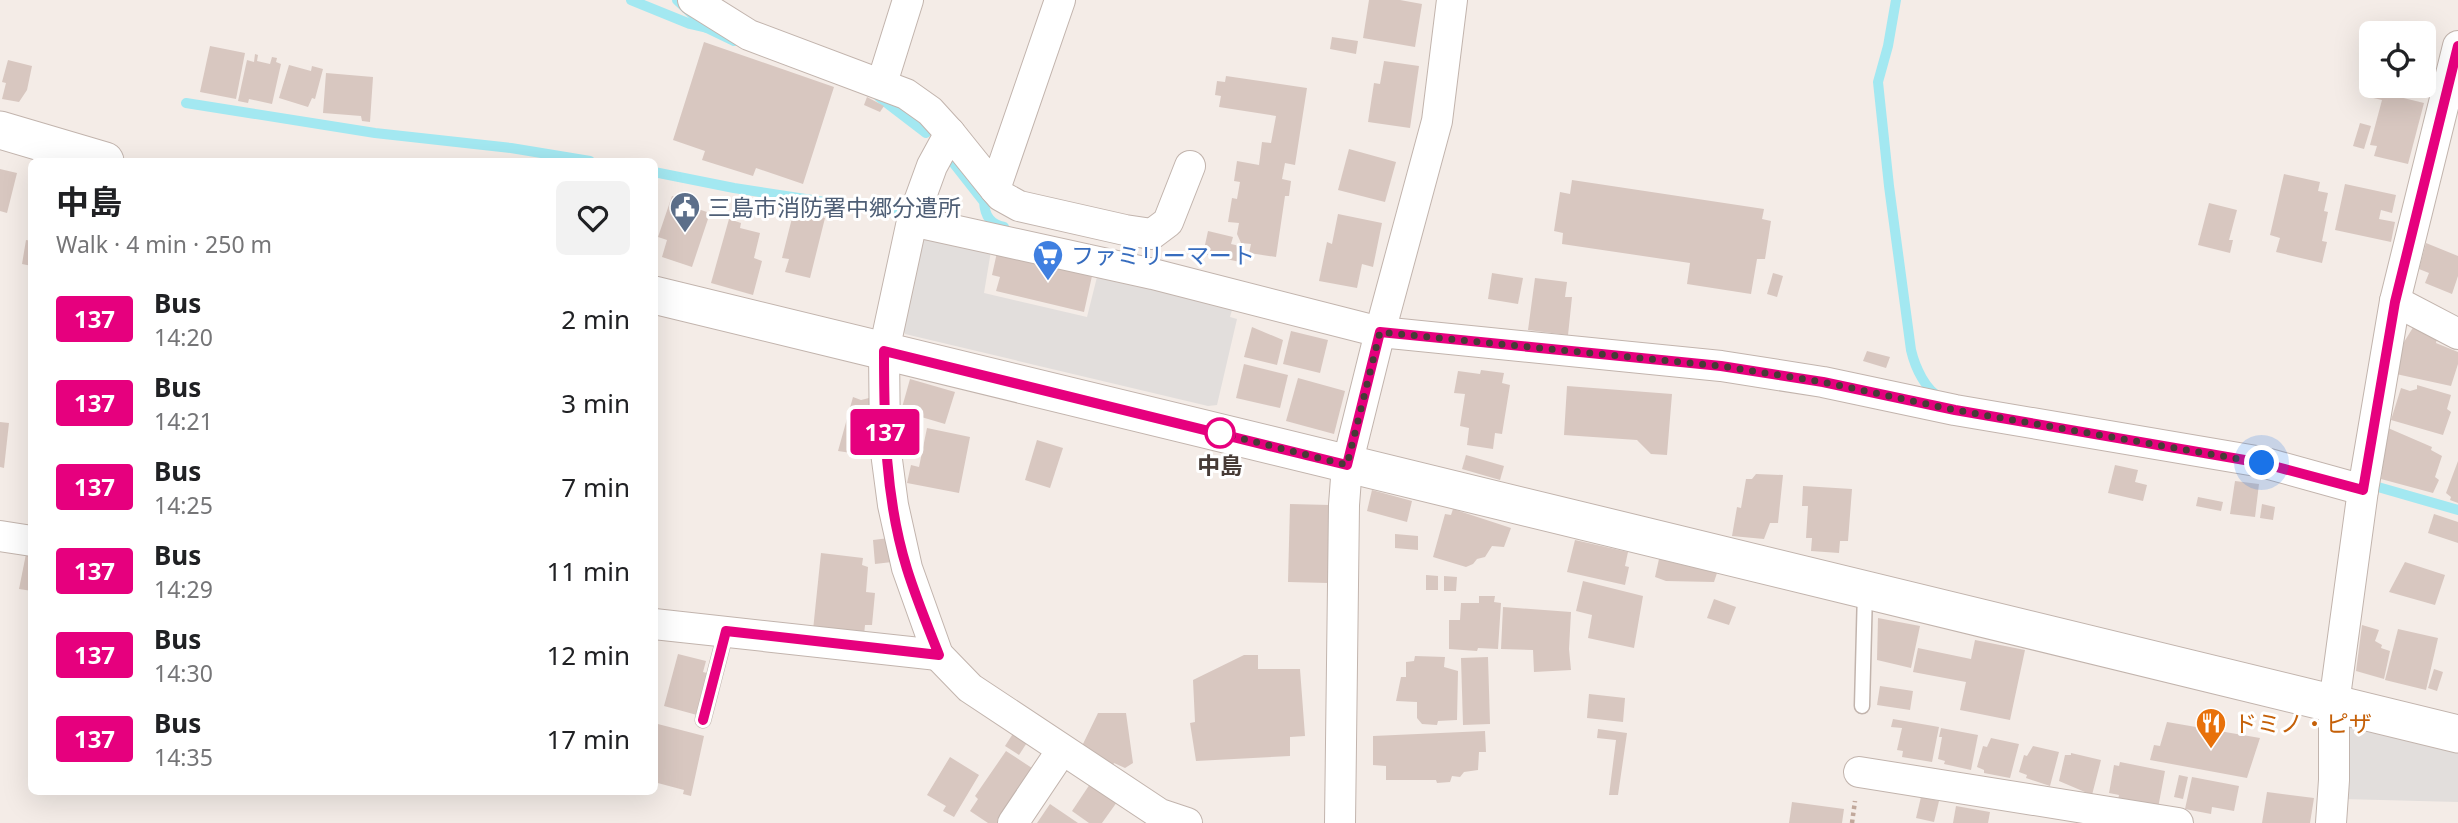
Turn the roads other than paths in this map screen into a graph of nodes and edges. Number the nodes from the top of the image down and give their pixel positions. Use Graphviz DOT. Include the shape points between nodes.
graph roads {
  1 [pos="693,0"];
  2 [pos="908,0"];
  3 [pos="1060,0"];
  4 [pos="1452,0"];
  5 [pos="2458,46"];
  6 [pos="882,83"];
  7 [pos="0,130"];
  8 [pos="950,133"];
  9 [pos="95,158"];
  10 [pos="1190,166"];
  11 [pos="995,189"];
  12 [pos="912,221"];
  13 [pos="1011,226"];
  14 [pos="658,296"];
  15 [pos="2395,302"];
  16 [pos="1380,332"];
  17 [pos="2458,334"];
  18 [pos="884,351"];
  19 [pos="1347,465"];
  20 [pos="2363,490"];
  21 [pos="0,536"];
  22 [pos="28,540"];
  23 [pos="1866,589"];
  24 [pos="658,624"];
  25 [pos="726,631"];
  26 [pos="939,655"];
  27 [pos="2334,704"];
  28 [pos="1862,706"];
  29 [pos="703,720"];
  30 [pos="2458,734"];
  31 [pos="1062,750"];
  32 [pos="1859,772"];
  33 [pos="1013,823"];
  34 [pos="1187,823"];
  35 [pos="1340,823"];
  36 [pos="2178,823"];
  37 [pos="2331,823"];
  1 -- 6 [label="street" via="749,35"];
  2 -- 6 [label="street"];
  3 -- 11 [label="street"];
  4 -- 16 [label="street" via="1437,121"];
  5 -- 15 [label="street"];
  6 -- 8 [label="street" via="930,111"];
  7 -- 9 [label="street"];
  8 -- 11 [label="street"];
  8 -- 12 [label="street"];
  10 -- 13 [label="street" via="1168,222 1152,234"];
  11 -- 13 [label="street"];
  12 -- 13 [label="street"];
  12 -- 18 [label="street"];
  13 -- 16 [label="street" via="1153,274"];
  14 -- 18 [label="street"];
  15 -- 17 [label="street"];
  15 -- 20 [label="street"];
  16 -- 19 [label="street"];
  16 -- 20 [label="street" via="1721,366 1823,382 1955,410 2262,463"];
  18 -- 19 [label="street"];
  18 -- 26 [label="street" via="885,445 893,505 907,568"];
  19 -- 23 [label="street"];
  19 -- 35 [label="street"];
  20 -- 27 [label="street"];
  21 -- 22 [label="street"];
  23 -- 27 [label="street"];
  23 -- 28 [label="lane"];
  24 -- 25 [label="street"];
  25 -- 26 [label="street"];
  25 -- 29 [label="lane"];
  26 -- 31 [label="street" via="970,688"];
  27 -- 30 [label="street"];
  27 -- 37 [label="street"];
  31 -- 33 [label="street"];
  31 -- 34 [label="street" via="1160,814"];
  32 -- 36 [label="street"];
}
